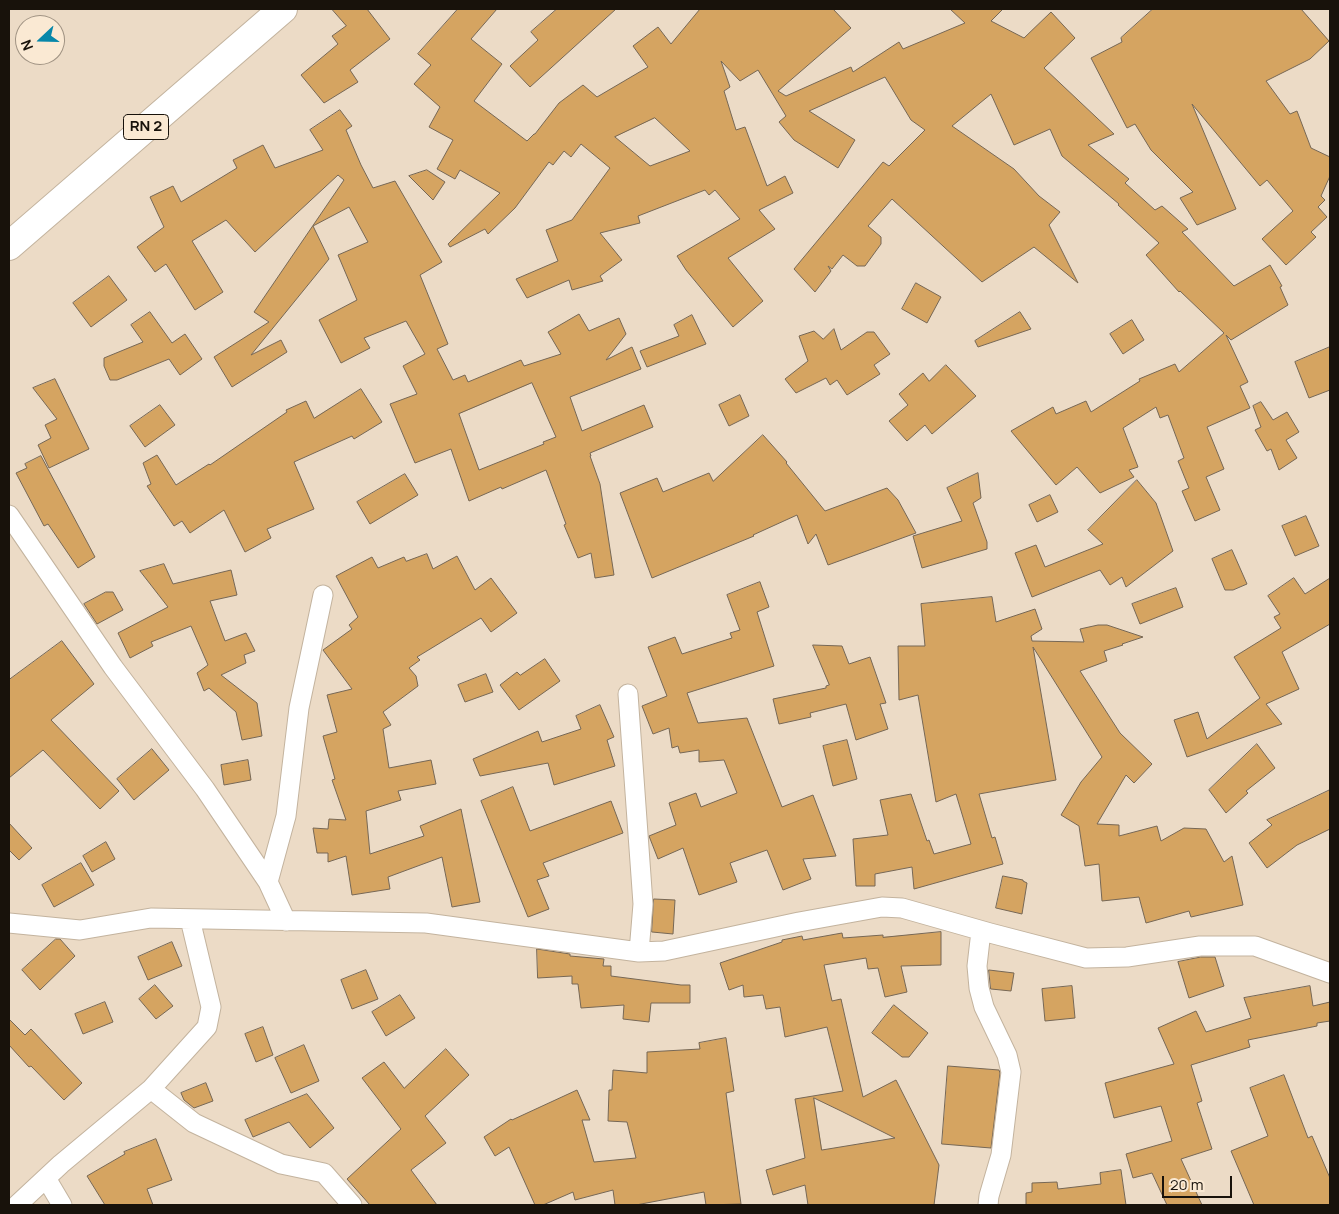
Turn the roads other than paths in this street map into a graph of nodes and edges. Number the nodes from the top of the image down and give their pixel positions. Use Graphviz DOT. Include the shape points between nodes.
graph roads {
  1 [pos="283,9"];
  2 [pos="9,246"];
  3 [pos="9,515"];
  4 [pos="323,595"];
  5 [pos="628,694"];
  6 [pos="268,882"];
  7 [pos="190,919"];
  8 [pos="286,921"];
  9 [pos="9,923"];
  10 [pos="981,931"];
  11 [pos="639,952"];
  12 [pos="1330,973"];
  13 [pos="151,1089"];
  14 [pos="46,1178"];
  15 [pos="17,1205"];
  16 [pos="62,1205"];
  17 [pos="352,1205"];
  18 [pos="988,1205"];
  1 -- 2 [label="main road, RN 2"];
  3 -- 6 [label="street"];
  4 -- 6 [label="street" via="299,708 286,816"];
  5 -- 11 [label="street" via="643,904"];
  6 -- 8 [label="street"];
  7 -- 8 [label="street"];
  7 -- 9 [label="street" via="151,918 80,930"];
  7 -- 13 [label="street" via="211,1007 207,1027"];
  8 -- 11 [label="street" via="426,923"];
  10 -- 11 [label="street" via="902,908 882,908 664,951"];
  10 -- 12 [label="street" via="1086,958 1127,957 1200,946 1255,946"];
  10 -- 18 [label="street" via="979,988 1011,1072 1000,1155"];
  13 -- 14 [label="street"];
  13 -- 17 [label="street" via="194,1123 280,1164 324,1173"];
  14 -- 15 [label="street"];
  14 -- 16 [label="street"];
}
